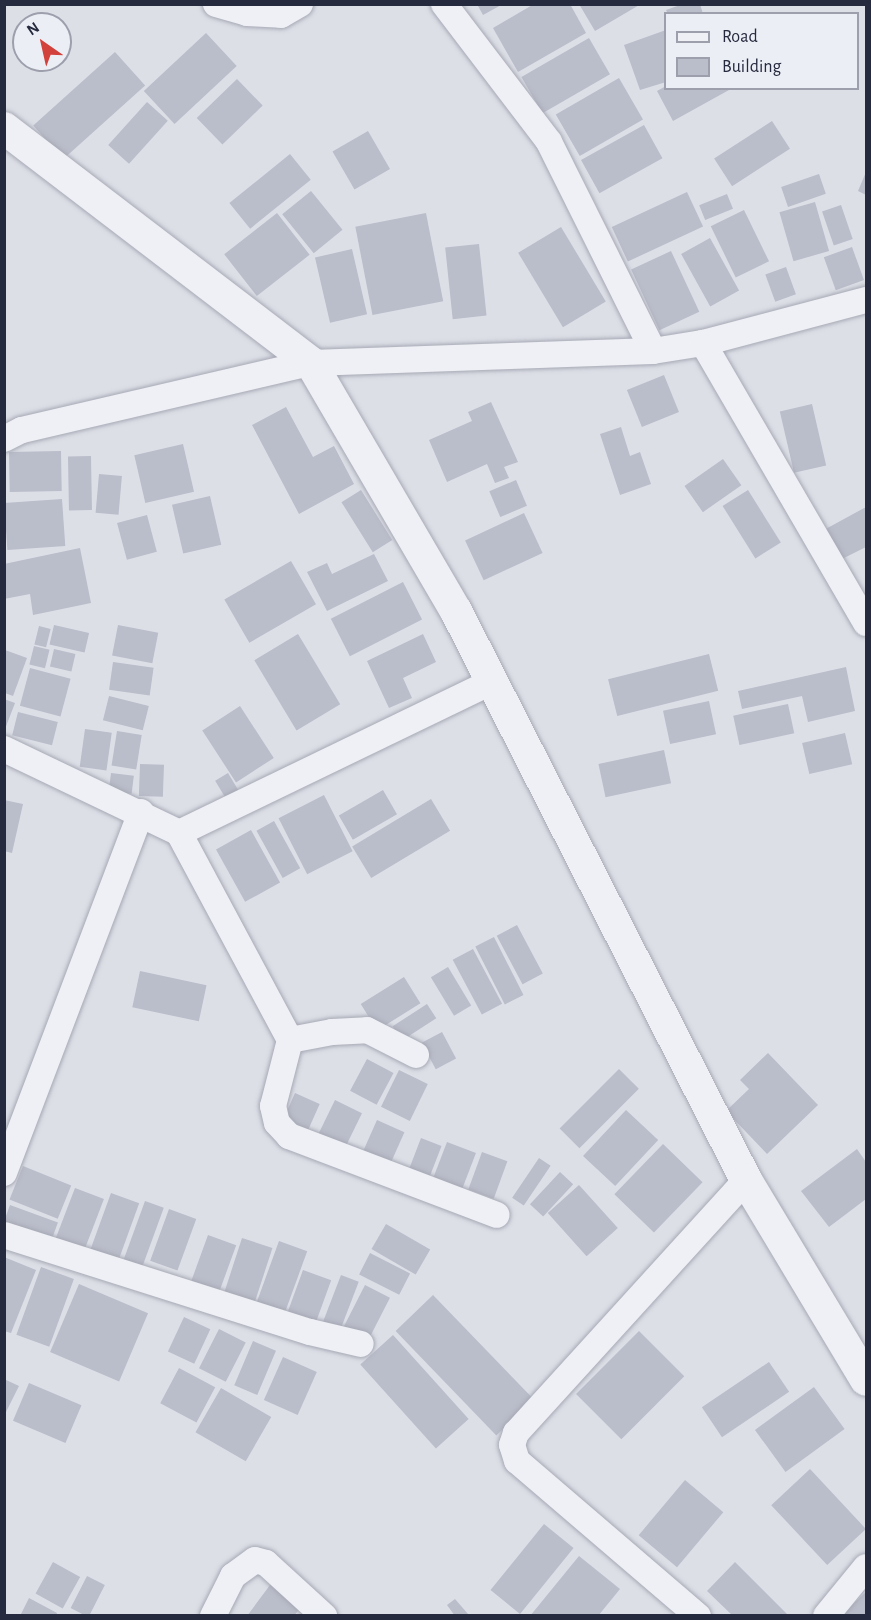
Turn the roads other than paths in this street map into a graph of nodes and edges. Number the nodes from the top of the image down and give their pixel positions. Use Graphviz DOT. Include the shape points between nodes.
graph roads {
  1 [pos="216,4"];
  2 [pos="444,4"];
  3 [pos="285,8"];
  4 [pos="4,128"];
  5 [pos="867,300"];
  6 [pos="703,343"];
  7 [pos="653,351"];
  8 [pos="311,363"];
  9 [pos="4,439"];
  10 [pos="867,624"];
  11 [pos="492,682"];
  12 [pos="4,749"];
  13 [pos="141,812"];
  14 [pos="179,833"];
  15 [pos="290,1040"];
  16 [pos="416,1055"];
  17 [pos="4,1173"];
  18 [pos="746,1180"];
  19 [pos="497,1215"];
  20 [pos="4,1235"];
  21 [pos="361,1344"];
  22 [pos="867,1380"];
  23 [pos="867,1567"];
  24 [pos="213,1616"];
  25 [pos="324,1616"];
  26 [pos="698,1616"];
  27 [pos="826,1616"];
  1 -- 3 [label="street" via="247,14"];
  2 -- 7 [label="street" via="549,141"];
  4 -- 8 [label="street"];
  5 -- 6 [label="street"];
  6 -- 7 [label="street"];
  6 -- 10 [label="street"];
  7 -- 8 [label="street"];
  8 -- 9 [label="street" via="22,430"];
  8 -- 11 [label="street" via="456,611"];
  11 -- 14 [label="street"];
  11 -- 18 [label="street"];
  12 -- 13 [label="street"];
  13 -- 14 [label="street"];
  13 -- 17 [label="street"];
  14 -- 15 [label="street"];
  15 -- 16 [label="street" via="367,1030"];
  15 -- 19 [label="street" via="273,1106 277,1123 289,1136"];
  18 -- 22 [label="street"];
  18 -- 26 [label="street" via="516,1433 512,1445 517,1461"];
  20 -- 21 [label="street" via="310,1332"];
  23 -- 27 [label="street"];
  24 -- 25 [label="street" via="232,1576 255,1560 266,1563"];
}
